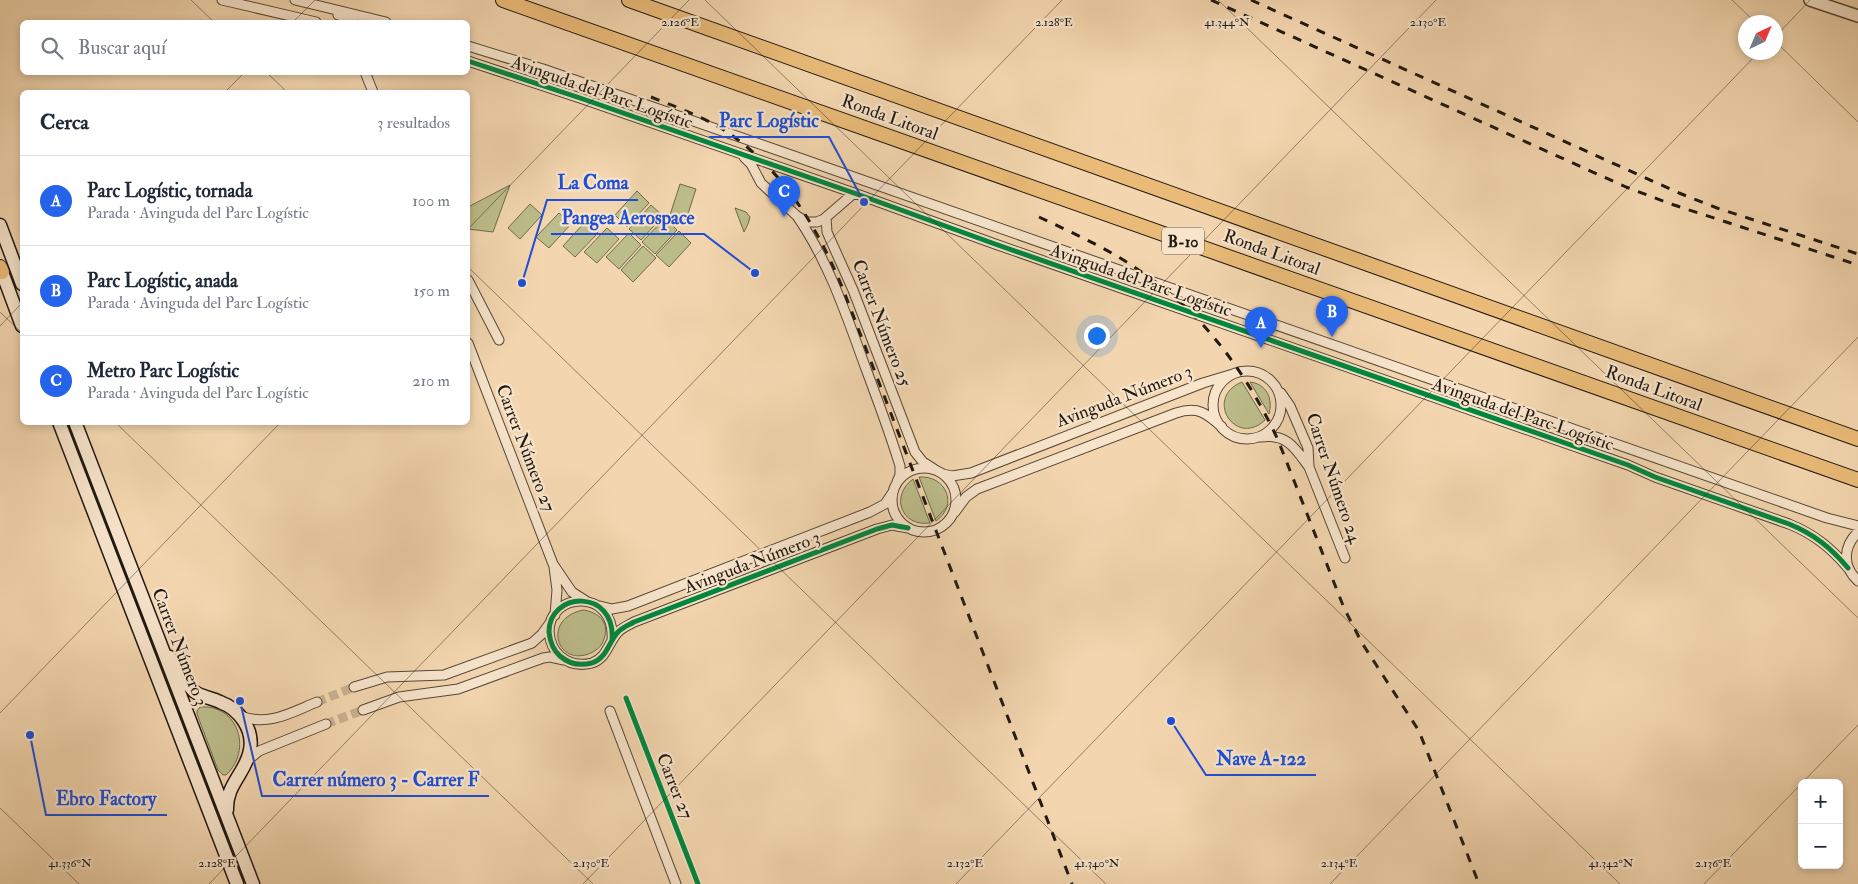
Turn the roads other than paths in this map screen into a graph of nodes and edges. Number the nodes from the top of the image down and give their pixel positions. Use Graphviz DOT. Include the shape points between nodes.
graph roads {
  1 [pos="222,0"];
  2 [pos="286,0"];
  3 [pos="295,0"];
  4 [pos="503,0"];
  5 [pos="629,0"];
  6 [pos="1810,0"];
  7 [pos="1858,16"];
  8 [pos="307,20"];
  9 [pos="350,20"];
  10 [pos="378,20"];
  11 [pos="470,47"];
  12 [pos="470,62"];
  13 [pos="366,75"];
  14 [pos="372,90"];
  15 [pos="740,154"];
  16 [pos="854,193"];
  17 [pos="797,216"];
  18 [pos="826,217"];
  19 [pos="0,225"];
  20 [pos="1,269"];
  21 [pos="20,279"];
  22 [pos="470,284"];
  23 [pos="20,321"];
  24 [pos="499,340"];
  25 [pos="470,348"];
  26 [pos="1233,374"];
  27 [pos="1275,385"];
  28 [pos="60,425"];
  29 [pos="76,425"];
  30 [pos="1222,427"];
  31 [pos="1257,438"];
  32 [pos="1858,439"];
  33 [pos="1309,467"];
  34 [pos="934,469"];
  35 [pos="943,474"];
  36 [pos="1858,480"];
  37 [pos="897,482"];
  38 [pos="893,492"];
  39 [pos="955,512"];
  40 [pos="1858,526"];
  41 [pos="908,528"];
  42 [pos="1858,532"];
  43 [pos="1345,558"];
  44 [pos="553,564"];
  45 [pos="1848,568"];
  46 [pos="1858,581"];
  47 [pos="592,603"];
  48 [pos="554,617"];
  49 [pos="612,640"];
  50 [pos="159,641"];
  51 [pos="566,661"];
  52 [pos="354,687"];
  53 [pos="317,702"];
  54 [pos="363,710"];
  55 [pos="610,711"];
  56 [pos="241,716"];
  57 [pos="326,724"];
  58 [pos="246,762"];
  59 [pos="228,818"];
  60 [pos="237,884"];
  61 [pos="253,884"];
  62 [pos="676,884"];
  1 -- 8 [label="street"];
  2 -- 9 [label="street"];
  3 -- 10 [label="street"];
  4 -- 36 [label="highway, Ronda Litoral / B-10"];
  5 -- 32 [label="highway, Ronda Litoral / B-10"];
  6 -- 7 [label="street"];
  11 -- 40 [label="street, Avinguda del Parc Logístic" via="774,149 1827,518"];
  12 -- 15 [label="street, Avinguda del Parc Logístic"];
  13 -- 14 [label="street"];
  15 -- 16 [label="street, Avinguda del Parc Logístic"];
  15 -- 17 [label="street" via="752,164 761,184"];
  16 -- 18 [label="street"];
  16 -- 45 [label="street, Avinguda del Parc Logístic" via="1789,524 1821,541"];
  17 -- 18 [label="street" via="810,223"];
  17 -- 37 [label="street, Carrer Número 25" via="815,245 838,296 896,453 901,471"];
  18 -- 34 [label="street, Carrer Número 25" via="827,232 915,452"];
  19 -- 21 [label="main road"];
  20 -- 23 [label="main road"];
  22 -- 24 [label="street"];
  25 -- 44 [label="street, Carrer Número 27"];
  26 -- 27 [label="street" via="1259,373"];
  26 -- 30 [label="street" via="1220,384 1214,401 1214,411"];
  26 -- 35 [label="street, Avinguda Número 3" via="1203,382 972,473"];
  27 -- 31 [label="street" via="1281,404 1280,414 1272,428"];
  27 -- 33 [label="street, Carrer Número 24" via="1294,414 1308,448"];
  28 -- 60 [label="main road, Carrer Número 3"];
  29 -- 50 [label="main road, Carrer Número 3"];
  30 -- 31 [label="street" via="1238,438"];
  30 -- 39 [label="street, Avinguda Número 3" via="1201,411 1189,409 1176,413 978,489 966,496"];
  31 -- 33 [label="street" via="1273,436 1284,440"];
  33 -- 43 [label="street, Carrer Número 24"];
  34 -- 35 [label="street"];
  34 -- 37 [label="street" via="913,470"];
  35 -- 39 [label="street" via="955,490"];
  37 -- 38 [label="street"];
  38 -- 41 [label="street" via="894,512"];
  38 -- 47 [label="street, Avinguda Número 3" via="885,504 874,511 628,606 612,609"];
  39 -- 41 [label="street" via="940,529 918,532"];
  41 -- 49 [label="street, Avinguda Número 3" via="892,526 877,529 634,622"];
  42 -- 45 [label="street" via="1847,548"];
  44 -- 47 [label="street, Carrer Número 27" via="572,592"];
  44 -- 48 [label="street, Carrer Número 27" via="557,590"];
  45 -- 46 [label="street, Avinguda del Parc Logístic"];
  47 -- 48 [label="street" via="570,603"];
  47 -- 49 [label="street" via="610,620"];
  48 -- 51 [label="street" via="550,628 552,647"];
  48 -- 52 [label="street" via="535,641 453,673 387,677"];
  49 -- 51 [label="street" via="602,657 594,662 575,664"];
  50 -- 56 [label="main road" via="190,688 226,704"];
  50 -- 59 [label="main road, Carrer Número 3"];
  51 -- 54 [label="street" via="550,657 538,659 458,690 399,696"];
  53 -- 56 [label="street" via="273,719 253,720"];
  55 -- 62 [label="street"];
  56 -- 58 [label="main road" via="250,741"];
  57 -- 58 [label="street" via="259,752"];
  58 -- 59 [label="main road" via="228,794"];
  59 -- 61 [label="main road, Carrer Número 3"];
}
